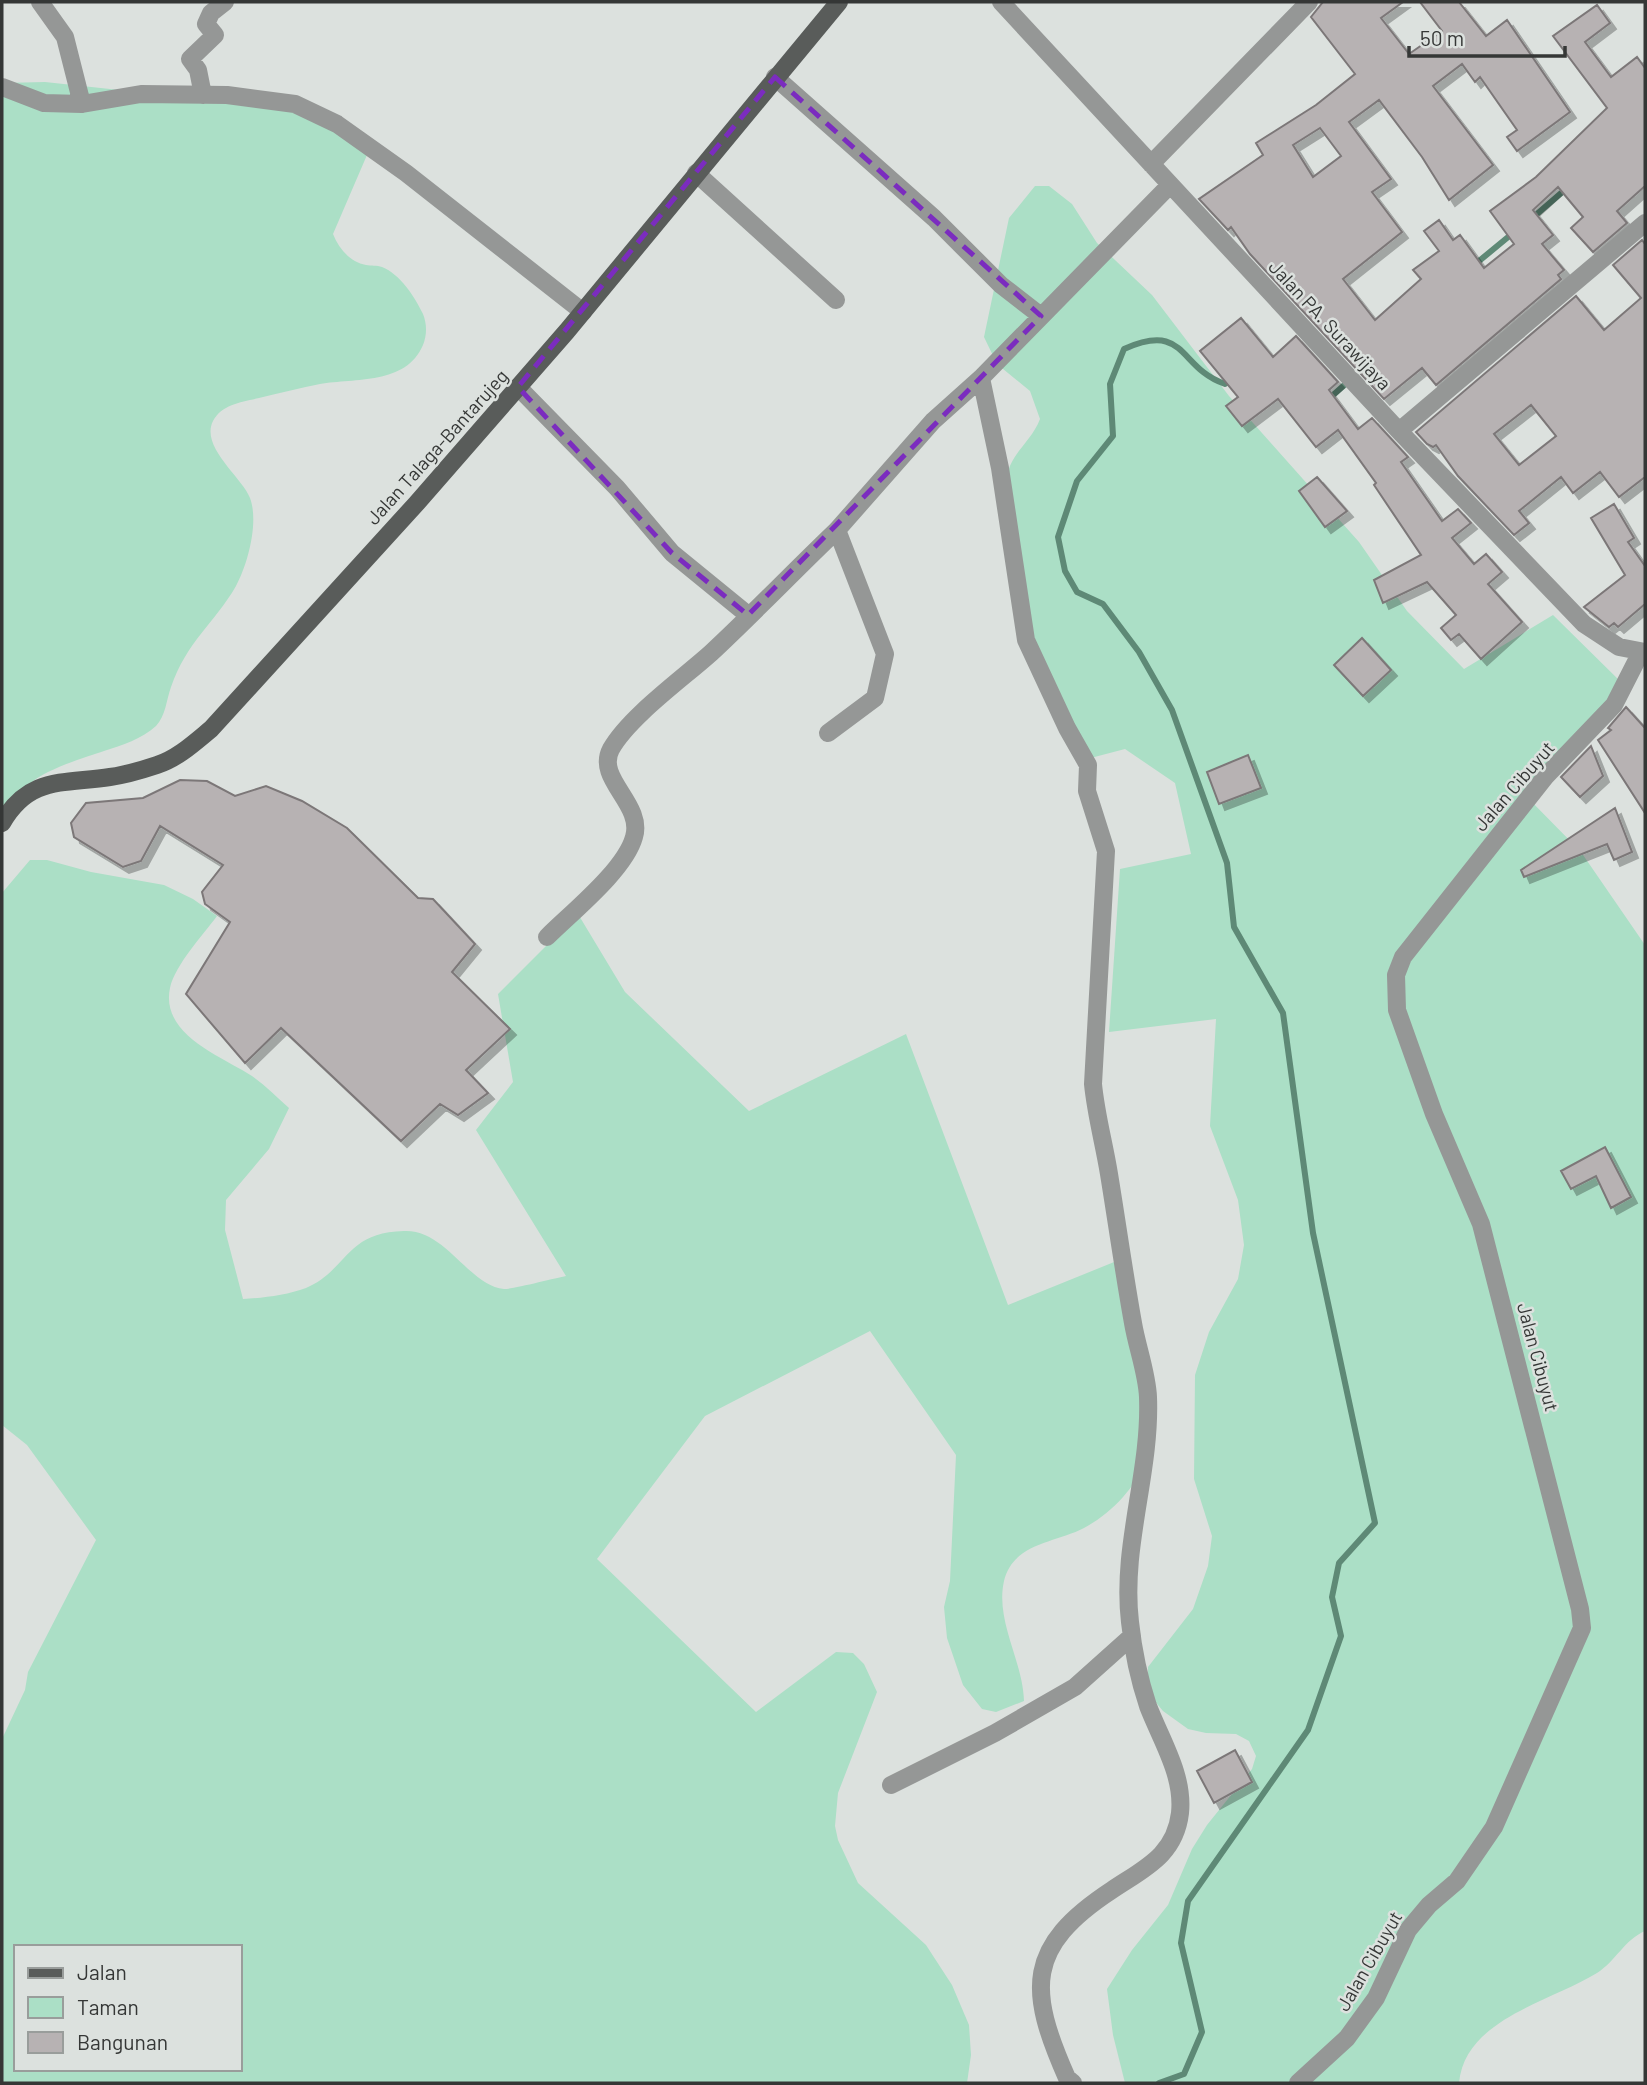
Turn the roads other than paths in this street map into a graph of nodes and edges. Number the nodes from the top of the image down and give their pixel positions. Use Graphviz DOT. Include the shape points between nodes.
graph roads {
  1 [pos="40,2"];
  2 [pos="225,2"];
  3 [pos="839,2"];
  4 [pos="1001,2"];
  5 [pos="1309,2"];
  6 [pos="775,77"];
  7 [pos="2,87"];
  8 [pos="203,95"];
  9 [pos="82,104"];
  10 [pos="1151,164"];
  11 [pos="696,173"];
  12 [pos="1170,185"];
  13 [pos="1645,223"];
  14 [pos="836,300"];
  15 [pos="583,312"];
  16 [pos="1041,316"];
  17 [pos="981,378"];
  18 [pos="518,387"];
  19 [pos="1399,431"];
  20 [pos="837,530"];
  21 [pos="748,615"];
  22 [pos="1643,652"];
  23 [pos="828,733"];
  24 [pos="2,822"];
  25 [pos="547,937"];
  26 [pos="1132,1636"];
  27 [pos="891,1785"];
  28 [pos="1073,2083"];
  29 [pos="1298,2083"];
  1 -- 9 [label="street" via="65,37"];
  2 -- 8 [label="street" via="206,24 215,35 190,59 198,70"];
  3 -- 6 [label="main road, Jalan Talaga-Bantarujeg"];
  4 -- 10 [label="street, Jalan PA. Surawijaya"];
  5 -- 10 [label="street"];
  6 -- 11 [label="main road, Jalan Talaga-Bantarujeg"];
  6 -- 16 [label="street"];
  7 -- 9 [label="street" via="44,103"];
  8 -- 9 [label="street" via="141,94"];
  8 -- 15 [label="street" via="295,104 337,124"];
  10 -- 12 [label="street, Jalan PA. Surawijaya"];
  11 -- 14 [label="street"];
  11 -- 15 [label="main road, Jalan Talaga-Bantarujeg"];
  12 -- 16 [label="street"];
  12 -- 19 [label="street, Jalan PA. Surawijaya"];
  13 -- 19 [label="street"];
  15 -- 18 [label="main road, Jalan Talaga-Bantarujeg"];
  16 -- 17 [label="street"];
  17 -- 20 [label="street" via="933,421"];
  17 -- 26 [label="street" via="1026,639 1088,765 1087,791 1105,851 1094,1031 1095,1108 1148,1395 1146,1450 1130,1543 1127,1593"];
  18 -- 21 [label="street" via="617,488 672,554"];
  18 -- 24 [label="main road, Jalan Talaga-Bantarujeg" via="211,729 181,754 159,764 112,777 50,782 20,798"];
  19 -- 22 [label="street, Jalan PA. Surawijaya" via="1584,624 1606,641"];
  20 -- 21 [label="street"];
  20 -- 23 [label="street" via="885,654 875,698"];
  21 -- 25 [label="street" via="623,732 609,752 610,774 634,811 635,836 622,860"];
  22 -- 29 [label="street, Jalan Cibuyut" via="1614,705 1546,776 1403,957 1396,975 1397,1010 1413,1060 1481,1224 1582,1628 1482,1847 1457,1881 1408,1930 1376,1998 1347,2038"];
  26 -- 27 [label="street" via="1075,1687"];
  26 -- 28 [label="street" via="1140,1682 1178,1780 1179,1817 1173,1838 1159,1858 1073,1921 1047,1957 1039,1986 1044,2024"];
}
